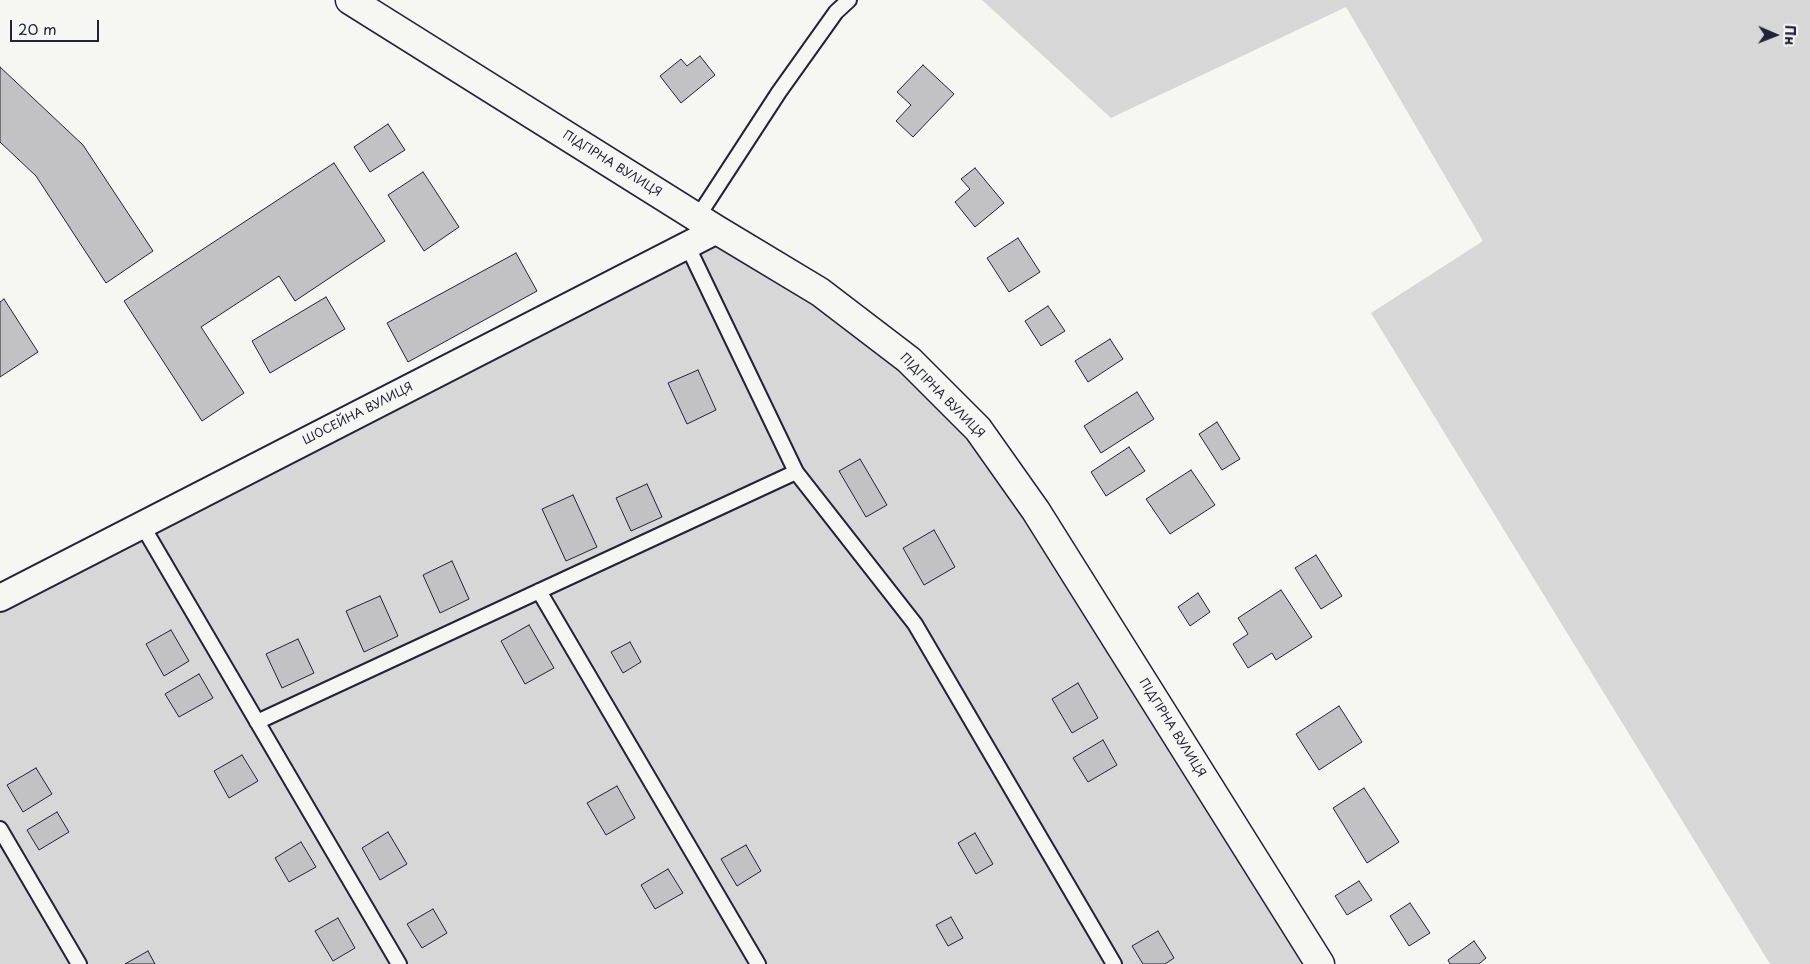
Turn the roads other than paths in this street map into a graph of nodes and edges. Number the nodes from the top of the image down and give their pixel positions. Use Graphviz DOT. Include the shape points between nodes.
graph roads {
  1 [pos="350,0"];
  2 [pos="849,0"];
  3 [pos="707,224"];
  4 [pos="687,245"];
  5 [pos="796,472"];
  6 [pos="142,525"];
  7 [pos="539,591"];
  8 [pos="0,598"];
  9 [pos="257,722"];
  10 [pos="0,829"];
  11 [pos="78,964"];
  12 [pos="399,964"];
  13 [pos="758,964"];
  14 [pos="1114,964"];
  15 [pos="1320,964"];
  1 -- 3 [label="street, ПІДГІРНА ВУЛИЦЯ"];
  2 -- 3 [label="lane" via="836,12 779,92"];
  3 -- 4 [label="street, ШОСЕЙНА ВУЛИЦЯ"];
  3 -- 15 [label="street, ПІДГІРНА ВУЛИЦЯ" via="820,292 909,360 978,429 1036,511"];
  4 -- 5 [label="lane"];
  4 -- 6 [label="street, ШОСЕЙНА ВУЛИЦЯ"];
  5 -- 7 [label="lane"];
  5 -- 14 [label="lane" via="915,624"];
  6 -- 8 [label="street, ШОСЕЙНА ВУЛИЦЯ"];
  6 -- 9 [label="lane"];
  7 -- 9 [label="lane"];
  7 -- 13 [label="lane"];
  9 -- 12 [label="lane"];
  10 -- 11 [label="lane"];
}
